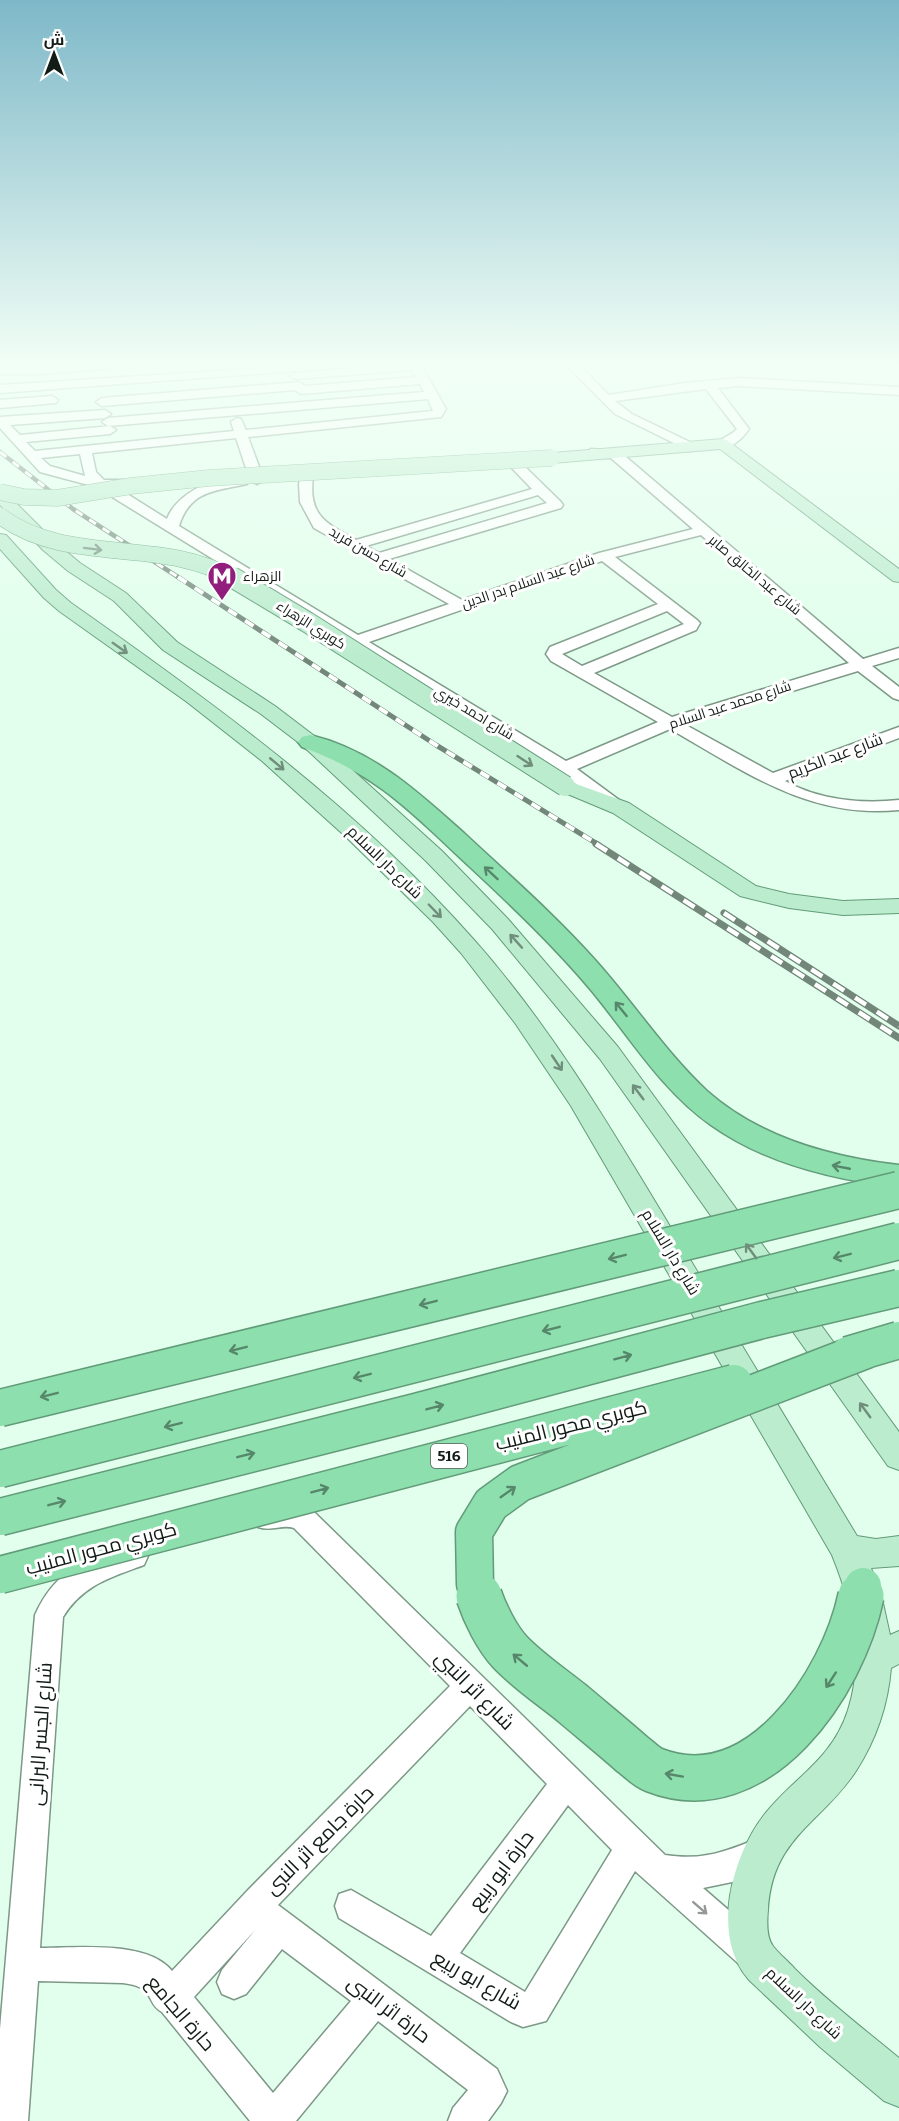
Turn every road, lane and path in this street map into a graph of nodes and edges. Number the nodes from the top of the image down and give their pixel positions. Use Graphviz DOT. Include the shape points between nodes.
graph roads {
  1 [pos="41,464"];
  2 [pos="86,464"];
  3 [pos="252,464"];
  4 [pos="426,464"];
  5 [pos="449,464"];
  6 [pos="514,464"];
  7 [pos="625,464"];
  8 [pos="741,464"];
  9 [pos="743,464"];
  10 [pos="256,476"];
  11 [pos="306,477"];
  12 [pos="101,484"];
  13 [pos="541,490"];
  14 [pos="0,494"];
  15 [pos="0,516"];
  16 [pos="172,526"];
  17 [pos="702,531"];
  18 [pos="0,539"];
  19 [pos="353,545"];
  20 [pos="604,556"];
  21 [pos="376,558"];
  22 [pos="899,577"];
  23 [pos="899,590"];
  24 [pos="83,599"];
  25 [pos="670,604"];
  26 [pos="128,605"];
  27 [pos="461,605"];
  28 [pos="356,641"];
  29 [pos="899,653"];
  30 [pos="860,664"];
  31 [pos="582,672"];
  32 [pos="899,695"];
  33 [pos="670,723"];
  34 [pos="899,732"];
  35 [pos="310,742"];
  36 [pos="565,777"];
  37 [pos="771,780"];
  38 [pos="899,805"];
  39 [pos="899,906"];
  40 [pos="899,1176"];
  41 [pos="899,1190"];
  42 [pos="899,1241"];
  43 [pos="899,1288"];
  44 [pos="882,1345"];
  45 [pos="0,1408"];
  46 [pos="899,1457"];
  47 [pos="0,1469"];
  48 [pos="290,1515"];
  49 [pos="0,1517"];
  50 [pos="847,1549"];
  51 [pos="899,1551"];
  52 [pos="0,1575"];
  53 [pos="863,1586"];
  54 [pos="886,1653"];
  55 [pos="470,1686"];
  56 [pos="567,1782"];
  57 [pos="632,1847"];
  58 [pos="763,1852"];
  59 [pos="656,1870"];
  60 [pos="351,1906"];
  61 [pos="267,1916"];
  62 [pos="756,1956"];
  63 [pos="436,1957"];
  64 [pos="24,1964"];
  65 [pos="234,1982"];
  66 [pos="170,1998"];
  67 [pos="375,1998"];
  68 [pos="899,2086"];
  69 [pos="10,2121"];
  70 [pos="273,2121"];
  71 [pos="466,2121"];
  1 -- 12 [label="street" via="53,473"];
  2 -- 12 [label="street, شارع احمد خيري"];
  3 -- 10 [label="street"];
  4 -- 10 [label="street"];
  5 -- 14 [label="main road, bridge" via="209,478 57,498"];
  6 -- 11 [label="street"];
  6 -- 13 [label="street"];
  7 -- 17 [label="street, شارع عبد الخالق صابر"];
  8 -- 23 [label="main road"];
  9 -- 22 [label="main road"];
  10 -- 11 [label="street"];
  10 -- 12 [label="street"];
  10 -- 16 [label="street" via="198,492 179,508"];
  11 -- 19 [label="street, شارع حسن فريد" via="304,489 311,515 319,525"];
  12 -- 16 [label="street, شارع احمد خيري"];
  13 -- 19 [label="street"];
  13 -- 21 [label="street" via="556,505"];
  14 -- 24 [label="main road, شارع دار السلام" via="74,567"];
  15 -- 36 [label="main road, كوبري الزهراء, one-way, bridge" via="26,533 51,542 183,560 223,572"];
  16 -- 28 [label="street, شارع احمد خيري"];
  17 -- 20 [label="street, شارع عبد السلام بدر الدين"];
  17 -- 30 [label="street, شارع عبد الخالق صابر"];
  18 -- 24 [label="main road, شارع دار السلام"];
  19 -- 21 [label="street, شارع حسن فريد"];
  20 -- 25 [label="street"];
  20 -- 27 [label="street, شارع عبد السلام بدر الدين"];
  21 -- 27 [label="street, شارع حسن فريد"];
  24 -- 26 [label="main road, شارع دار السلام"];
  24 -- 26 [label="main road"];
  24 -- 50 [label="main road, شارع دار السلام, one-way" via="362,839 441,917 496,982 582,1102"];
  25 -- 31 [label="street" via="692,623 691,627"];
  25 -- 31 [label="street" via="555,650 556,658"];
  26 -- 35 [label="main road, شارع دار السلام" via="185,658 250,698"];
  27 -- 28 [label="street, شارع عبد السلام بدر الدين"];
  28 -- 36 [label="street, شارع احمد خيري"];
  29 -- 30 [label="street, شارع محمد عبد السلام"];
  30 -- 32 [label="street, شارع عبد الخالق صابر"];
  30 -- 33 [label="street, شارع محمد عبد السلام"];
  31 -- 33 [label="street"];
  33 -- 36 [label="street, شارع محمد عبد السلام"];
  33 -- 37 [label="street"];
  34 -- 37 [label="street, شارع عبد الكريم"];
  40 -- 35 [label="highway, one-way" via="825,1164 778,1148 736,1127 701,1103 572,951 430,816 378,772 348,755"];
  46 -- 35 [label="main road, شارع دار السلام, one-way" via="647,1105 571,1006 467,889"];
  36 -- 39 [label="main road, كوبري الزهراء" via="621,808 748,891 843,908"];
  37 -- 38 [label="street" via="819,801 851,807"];
  41 -- 45 [label="highway, one-way, bridge"];
  42 -- 47 [label="highway, one-way, bridge"];
  49 -- 43 [label="highway, one-way, bridge"];
  52 -- 44 [label="highway, كوبري محور المنيب / 516, one-way, bridge"];
  53 -- 44 [label="highway, one-way, bridge" via="860,1609 843,1659 806,1715 744,1767 705,1777 679,1777 652,1770 509,1651 484,1610 475,1584 474,1532 491,1504 520,1484"];
  48 -- 55 [label="street, شارع اثر النبي" via="304,1520"];
  48 -- 64 [label="street, شارع الجسر البرانى" via="124,1559 89,1573 64,1591 49,1616"];
  50 -- 51 [label="main road" via="876,1554"];
  50 -- 53 [label="main road, شارع دار السلام"];
  53 -- 54 [label="main road, شارع دار السلام" via="873,1633"];
  54 -- 58 [label="main road, شارع دار السلام" via="857,1733 844,1756 828,1778 775,1831"];
  55 -- 56 [label="street, شارع اثر النبي"];
  55 -- 61 [label="street, حارة جامع اثر النبى"];
  56 -- 57 [label="street, شارع اثر النبي"];
  56 -- 63 [label="street, حارة ابو ربيع"];
  57 -- 59 [label="street, شارع اثر النبي"];
  57 -- 63 [label="street, شارع ابو ربيع" via="534,2009 523,2010"];
  58 -- 59 [label="street" via="713,1872"];
  58 -- 62 [label="main road, شارع دار السلام" via="748,1901 747,1928"];
  59 -- 62 [label="street, شارع اثر النبي, one-way"];
  60 -- 63 [label="street, شارع ابو ربيع"];
  61 -- 65 [label="street"];
  61 -- 66 [label="street, حارة جامع اثر النبى"];
  61 -- 67 [label="street, حارة اثر النبى"];
  62 -- 68 [label="main road, شارع دار السلام" via="791,1995"];
  64 -- 66 [label="street, حارة الجامع" via="140,1968 155,1977"];
  64 -- 69 [label="street, شارع الجسر البرانى"];
  66 -- 70 [label="street, حارة الجامع"];
  67 -- 70 [label="street, حارة الجامع"];
  67 -- 71 [label="street, حارة اثر النبى" via="488,2084 487,2095"];
}
